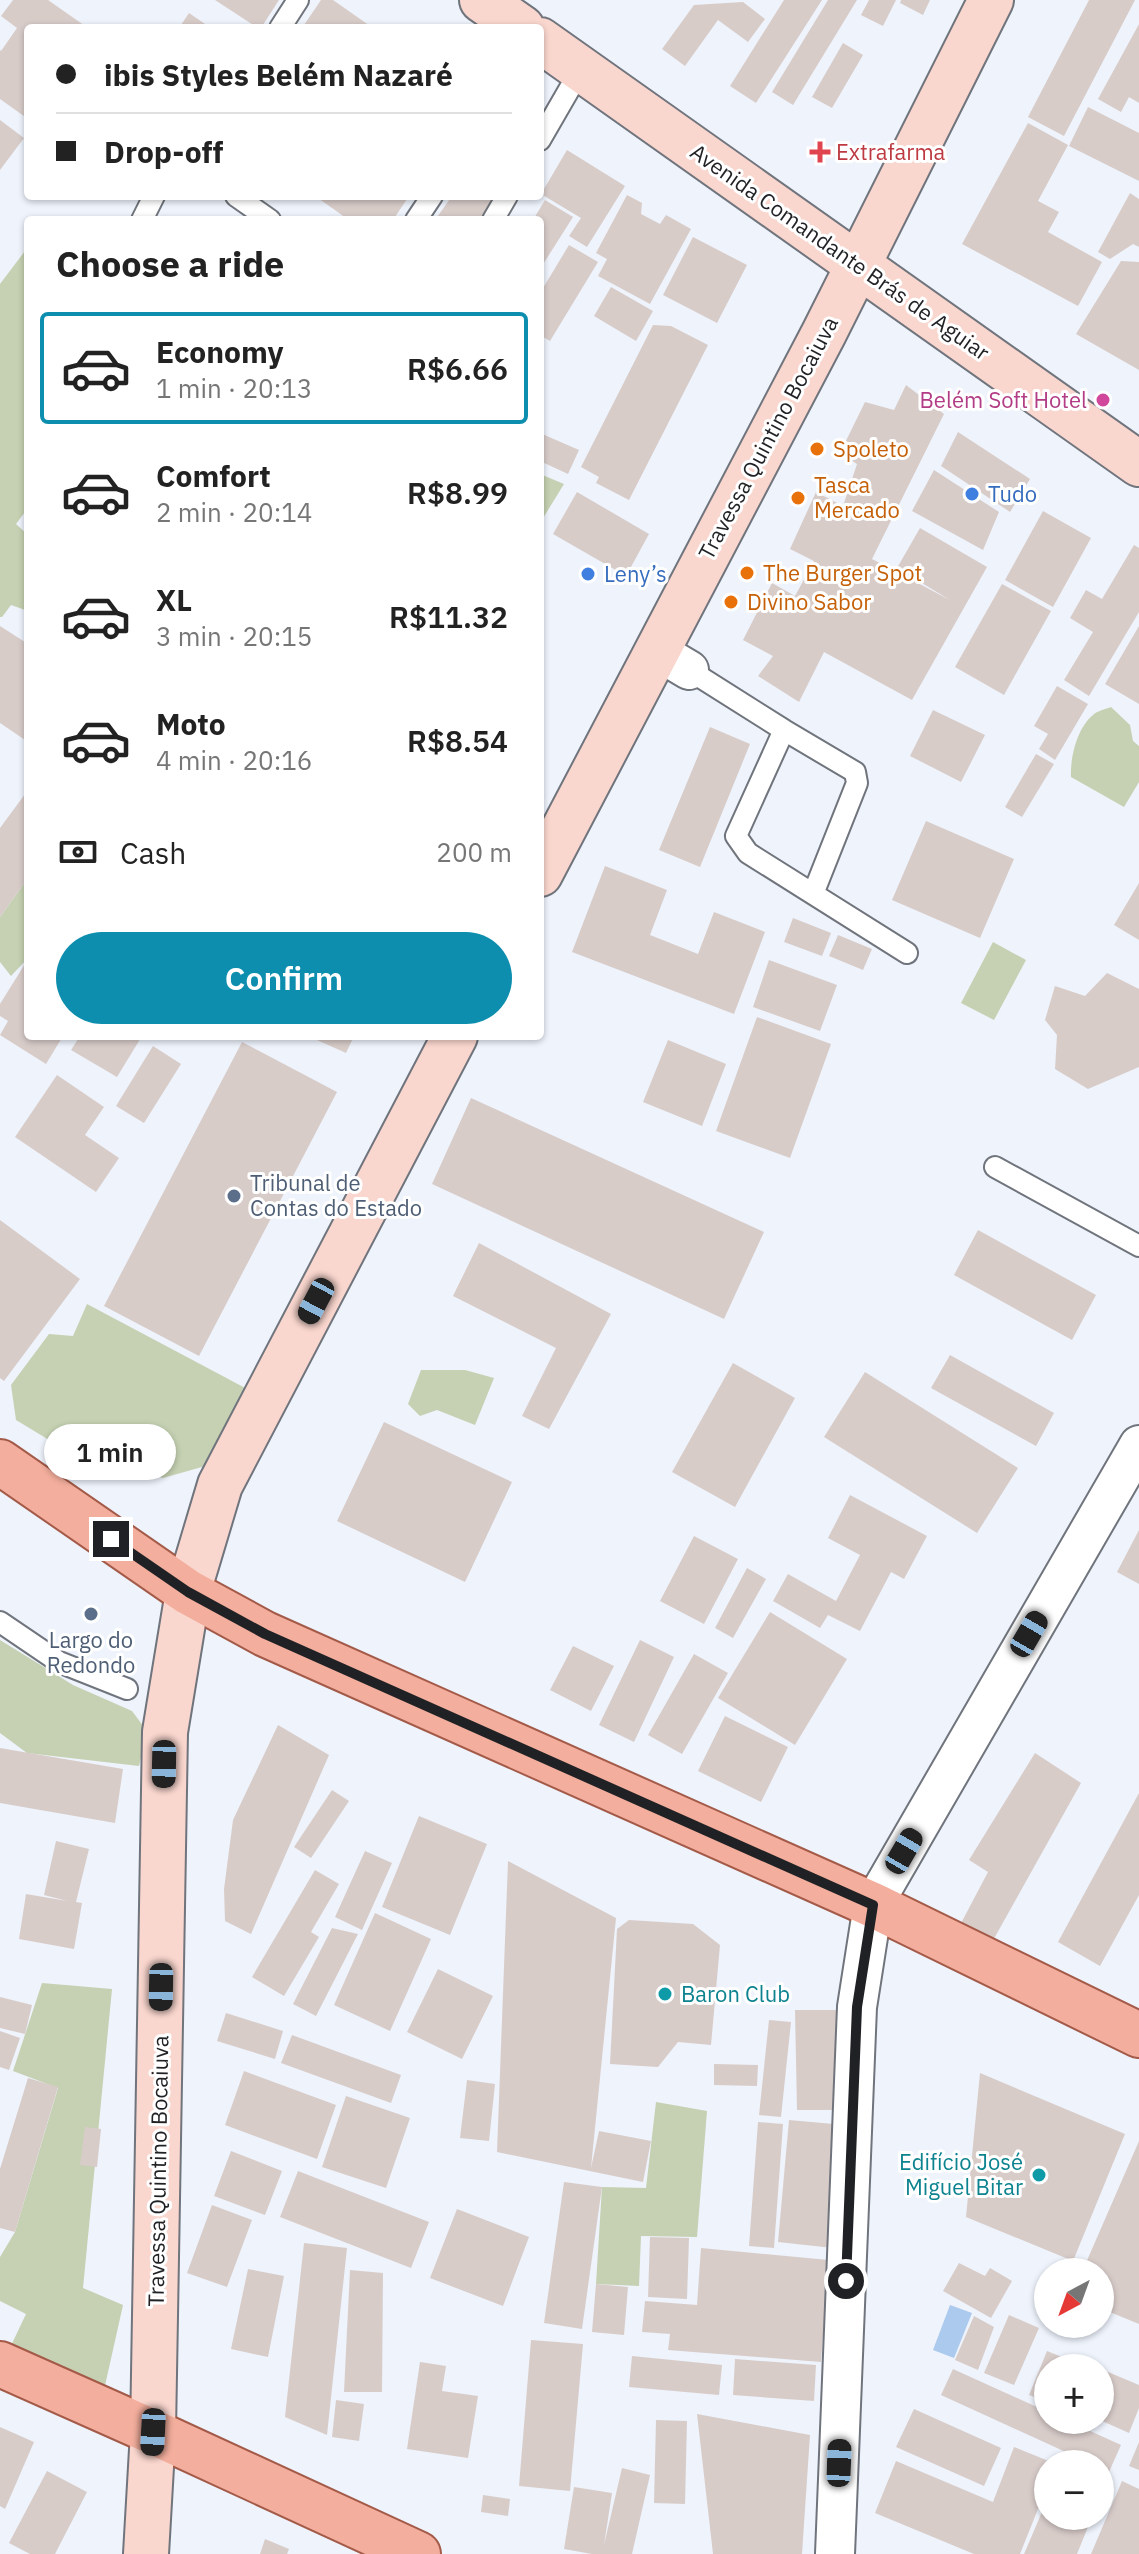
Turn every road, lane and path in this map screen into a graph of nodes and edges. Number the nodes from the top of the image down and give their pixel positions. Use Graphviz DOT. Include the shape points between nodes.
graph roads {
  1 [pos="298,0"];
  2 [pos="482,0"];
  3 [pos="991,0"];
  4 [pos="283,24"];
  5 [pos="516,24"];
  6 [pos="544,43"];
  7 [pos="581,69"];
  8 [pos="544,133"];
  9 [pos="242,200"];
  10 [pos="264,216"];
  11 [pos="859,265"];
  12 [pos="1139,464"];
  13 [pos="673,660"];
  14 [pos="784,730"];
  15 [pos="544,868"];
  16 [pos="813,894"];
  17 [pos="907,953"];
  18 [pos="453,1040"];
  19 [pos="995,1167"];
  20 [pos="1139,1246"];
  21 [pos="1139,1445"];
  22 [pos="0,1462"];
  23 [pos="188,1592"];
  24 [pos="0,1622"];
  25 [pos="127,1689"];
  26 [pos="873,1905"];
  27 [pos="1139,2035"];
  28 [pos="0,2364"];
  29 [pos="153,2432"];
  30 [pos="146,2554"];
  31 [pos="418,2554"];
  32 [pos="835,2554"];
  1 -- 4 [label="lane"];
  2 -- 5 [label="street"];
  3 -- 11 [label="street, Travessa Quintino Bocaiuva"];
  6 -- 7 [label="street, Avenida Comandante Brás de Aguiar"];
  7 -- 8 [label="lane"];
  7 -- 11 [label="street, Avenida Comandante Brás de Aguiar"];
  9 -- 10 [label="lane"];
  11 -- 12 [label="street, Avenida Comandante Brás de Aguiar"];
  11 -- 13 [label="street, Travessa Quintino Bocaiuva"];
  13 -- 14 [label="lane"];
  13 -- 15 [label="street, Travessa Quintino Bocaiuva"];
  14 -- 16 [label="lane" via="855,772 857,783"];
  14 -- 16 [label="lane" via="736,836 748,853"];
  16 -- 17 [label="lane"];
  18 -- 23 [label="street, Travessa Quintino Bocaiuva" via="220,1485"];
  19 -- 20 [label="lane"];
  21 -- 26 [label="street"];
  22 -- 23 [label="main road"];
  23 -- 26 [label="main road" via="265,1634"];
  23 -- 29 [label="street, Travessa Quintino Bocaiuva" via="165,1732"];
  24 -- 25 [label="lane" via="59,1662"];
  26 -- 27 [label="main road"];
  26 -- 32 [label="street" via="857,2007"];
  28 -- 29 [label="main road"];
  29 -- 30 [label="street, Travessa Quintino Bocaiuva"];
  29 -- 31 [label="main road"];
}
